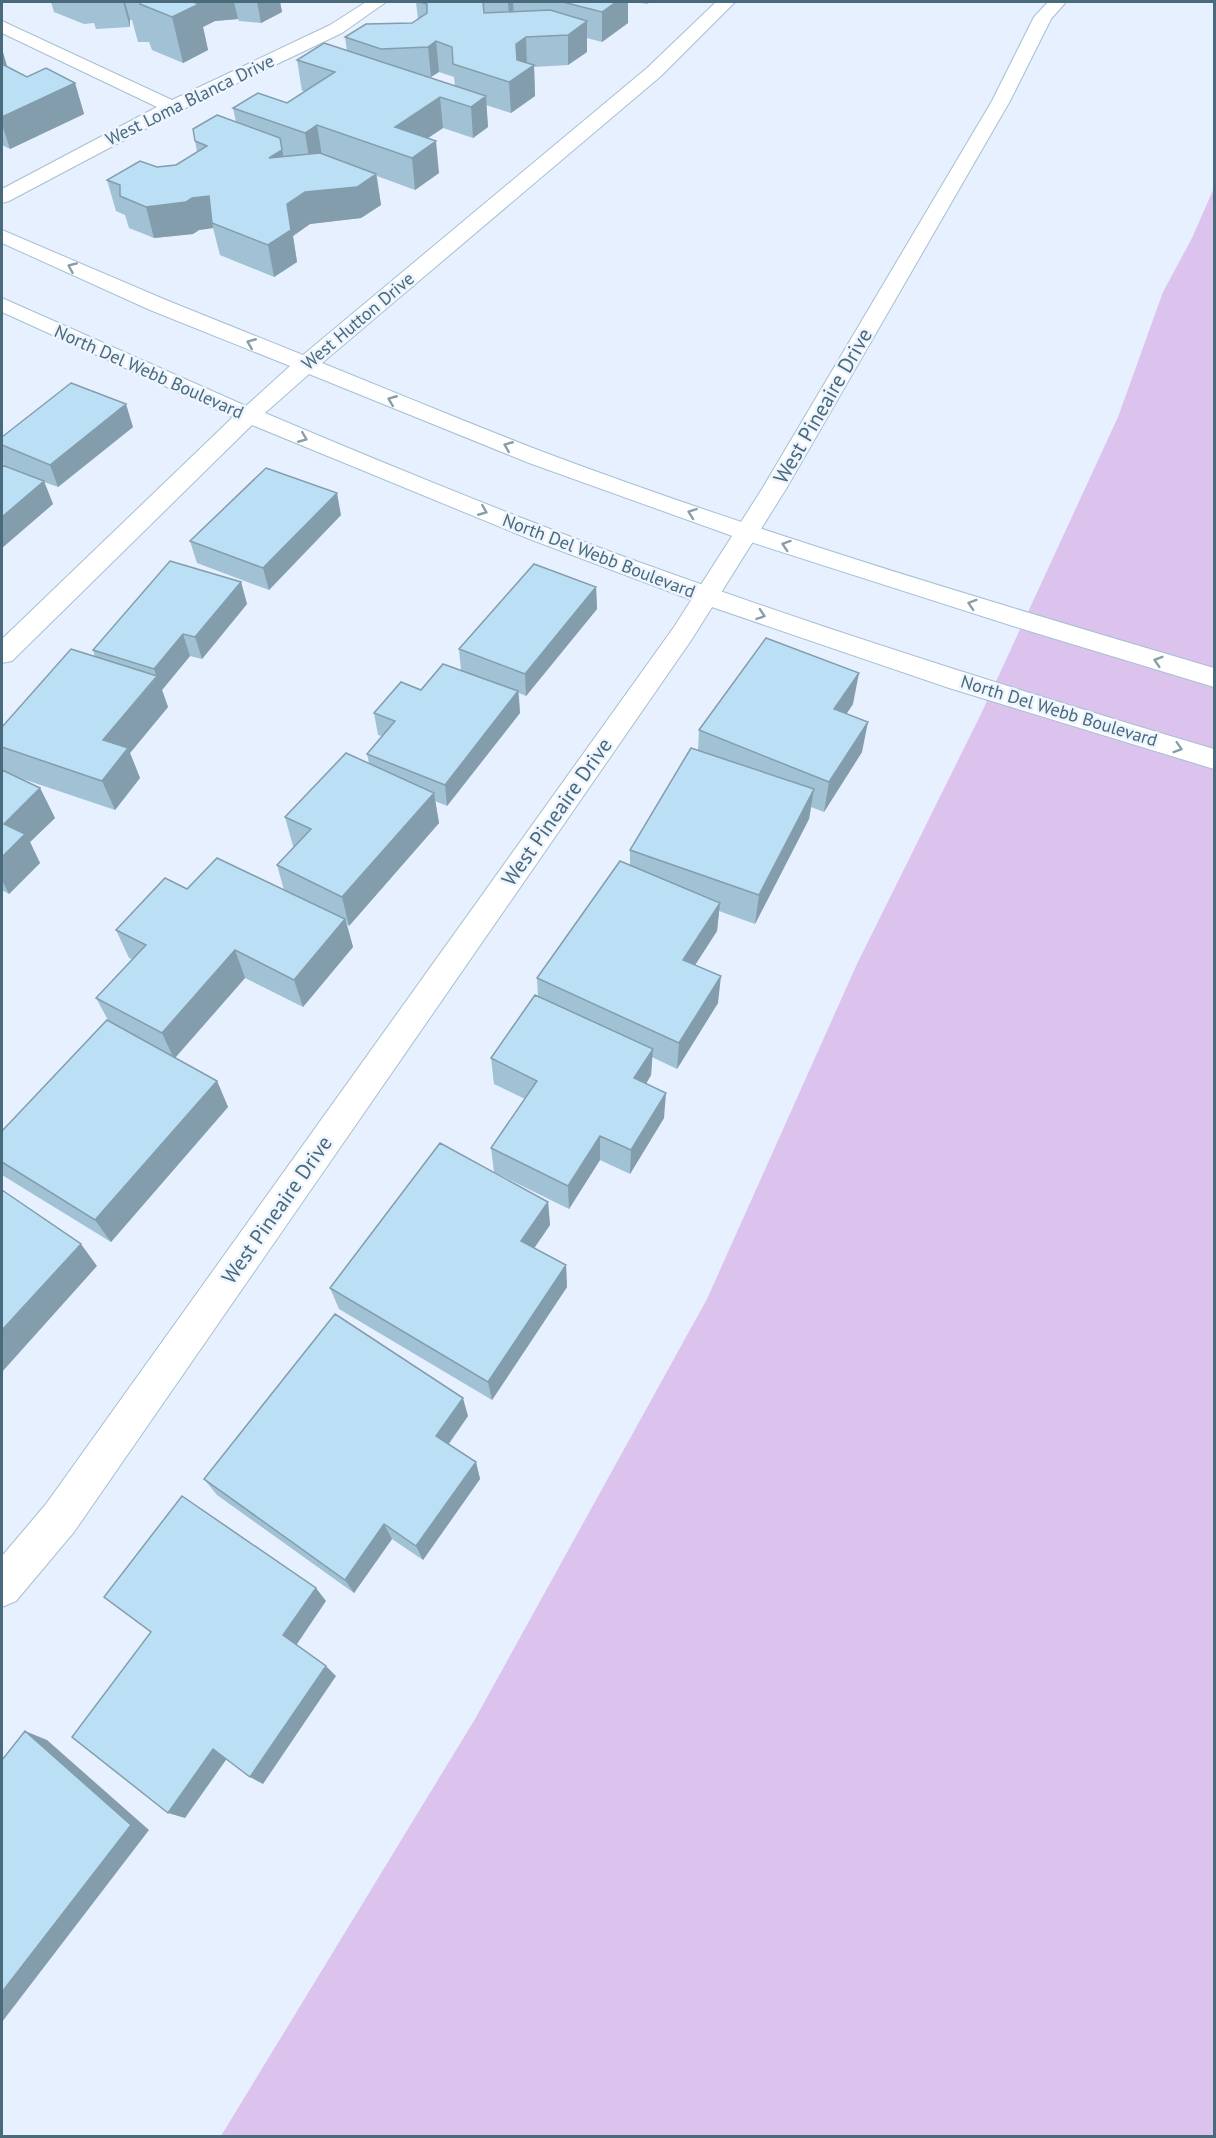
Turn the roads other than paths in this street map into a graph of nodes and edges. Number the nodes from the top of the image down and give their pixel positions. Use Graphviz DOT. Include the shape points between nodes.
graph roads {
  1 [pos="377,2"];
  2 [pos="726,2"];
  3 [pos="1057,2"];
  4 [pos="2,26"];
  5 [pos="172,107"];
  6 [pos="2,197"];
  7 [pos="2,236"];
  8 [pos="2,304"];
  9 [pos="306,365"];
  10 [pos="248,416"];
  11 [pos="747,532"];
  12 [pos="706,596"];
  13 [pos="2,654"];
  14 [pos="1215,678"];
  15 [pos="1215,759"];
  16 [pos="2,1587"];
  1 -- 5 [label="street, West Loma Blanca Drive" via="336,28"];
  2 -- 9 [label="street, West Hutton Drive" via="654,72"];
  3 -- 11 [label="street, West Pineaire Drive" via="1043,17 1001,101"];
  4 -- 5 [label="street"];
  5 -- 6 [label="street, West Loma Blanca Drive"];
  9 -- 7 [label="street, one-way"];
  8 -- 10 [label="street, North Del Webb Boulevard" via="95,350"];
  9 -- 10 [label="street, West Hutton Drive"];
  11 -- 9 [label="street, one-way" via="538,458"];
  10 -- 12 [label="street, North Del Webb Boulevard, one-way"];
  10 -- 13 [label="street, West Hutton Drive"];
  11 -- 12 [label="street, West Pineaire Drive"];
  14 -- 11 [label="street, one-way"];
  12 -- 15 [label="street, North Del Webb Boulevard, one-way" via="986,690"];
  12 -- 16 [label="street, West Pineaire Drive" via="60,1518"];
}
